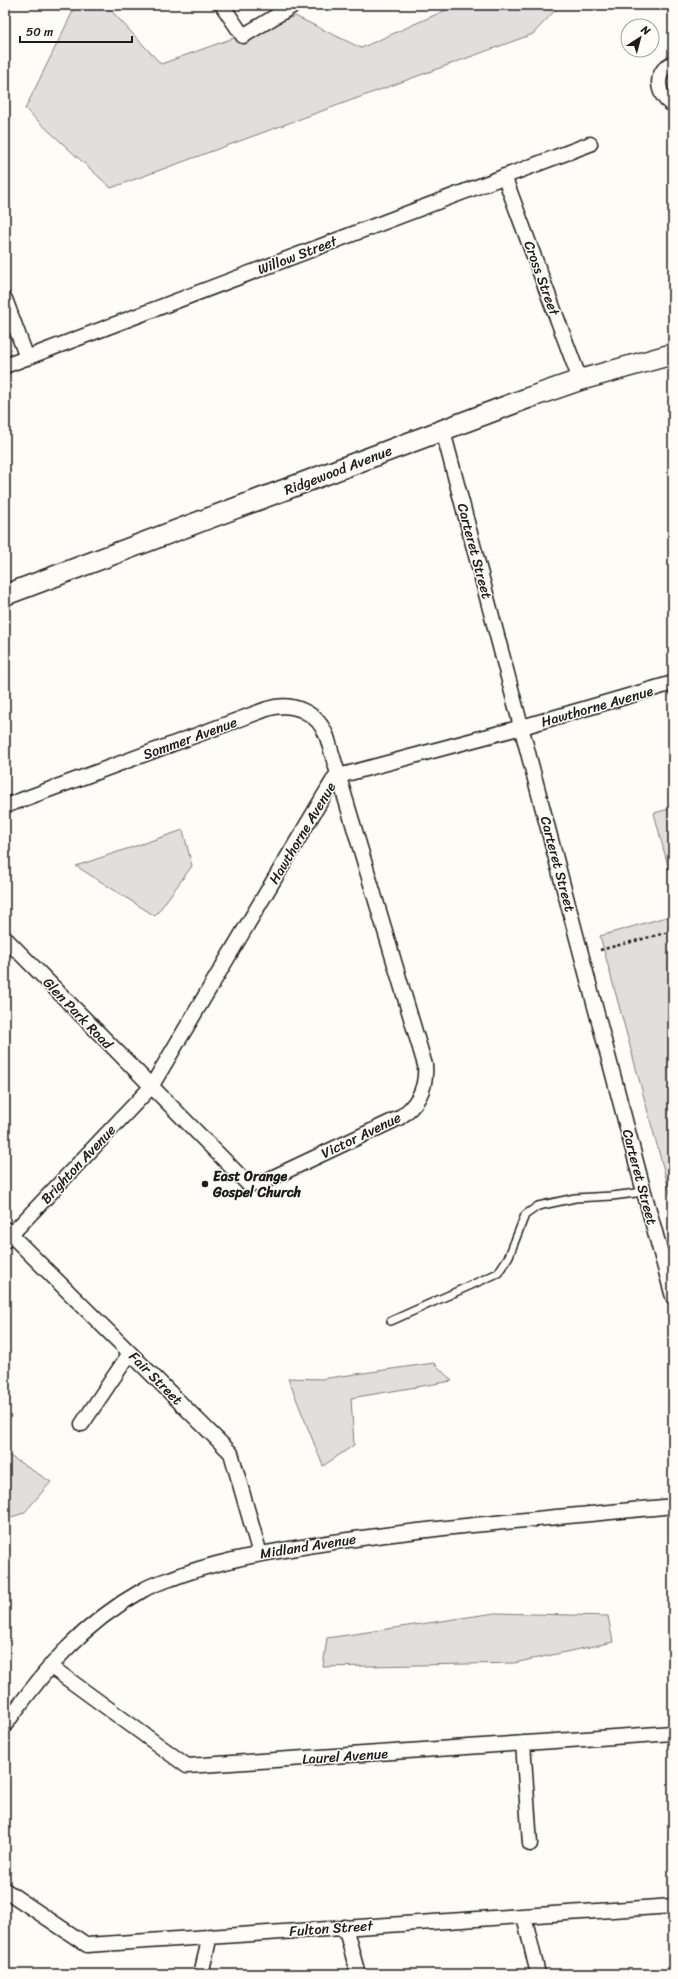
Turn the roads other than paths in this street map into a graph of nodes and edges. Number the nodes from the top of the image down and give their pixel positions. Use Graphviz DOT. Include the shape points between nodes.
graph roads {
  1 [pos="222,5"];
  2 [pos="294,5"];
  3 [pos="673,63"];
  4 [pos="673,105"];
  5 [pos="590,144"];
  6 [pos="504,176"];
  7 [pos="5,299"];
  8 [pos="673,354"];
  9 [pos="27,358"];
  10 [pos="5,366"];
  11 [pos="580,380"];
  12 [pos="443,431"];
  13 [pos="5,595"];
  14 [pos="673,683"];
  15 [pos="522,728"];
  16 [pos="338,776"];
  17 [pos="5,806"];
  18 [pos="5,938"];
  19 [pos="151,1087"];
  20 [pos="644,1192"];
  21 [pos="7,1235"];
  22 [pos="673,1297"];
  23 [pos="391,1320"];
  24 [pos="130,1353"];
  25 [pos="82,1424"];
  26 [pos="673,1506"];
  27 [pos="260,1554"];
  28 [pos="50,1666"];
  29 [pos="5,1725"];
  30 [pos="673,1733"];
  31 [pos="524,1743"];
  32 [pos="530,1844"];
  33 [pos="5,1890"];
  34 [pos="673,1906"];
  35 [pos="524,1916"];
  36 [pos="345,1928"];
  37 [pos="210,1936"];
  38 [pos="201,1974"];
  39 [pos="358,1974"];
  40 [pos="538,1974"];
  1 -- 2 [label="street" via="243,36"];
  3 -- 4 [label="street" via="664,69 659,82 662,96"];
  5 -- 6 [label="street, Willow Street"];
  6 -- 9 [label="street, Willow Street"];
  6 -- 11 [label="street, Cross Street"];
  7 -- 9 [label="street"];
  8 -- 11 [label="street, Ridgewood Avenue"];
  9 -- 10 [label="street, Willow Street"];
  11 -- 12 [label="street, Ridgewood Avenue"];
  12 -- 13 [label="street, Ridgewood Avenue"];
  12 -- 15 [label="street, Carteret Street"];
  14 -- 15 [label="street, Hawthorne Avenue"];
  15 -- 16 [label="street, Hawthorne Avenue"];
  15 -- 20 [label="street, Carteret Street"];
  16 -- 17 [label="street, Sommer Avenue" via="326,734 318,722 308,712 299,708 276,706"];
  16 -- 19 [label="street, Hawthorne Avenue" via="335,777"];
  16 -- 19 [label="street, Victor Avenue" via="425,1065 425,1085 419,1099 399,1118 257,1184 247,1183"];
  18 -- 19 [label="street, Glen Park Road"];
  19 -- 21 [label="street, Brighton Avenue"];
  20 -- 22 [label="street, Carteret Street"];
  20 -- 23 [label="lane" via="575,1198 538,1206 525,1215 510,1256 498,1272"];
  21 -- 24 [label="street, Fair Street"];
  24 -- 25 [label="street"];
  24 -- 27 [label="street, Fair Street" via="231,1453"];
  26 -- 27 [label="street, Midland Avenue" via="378,1535"];
  27 -- 28 [label="street, Midland Avenue" via="183,1574 145,1588 107,1613 67,1647"];
  28 -- 29 [label="street, Midland Avenue"];
  28 -- 31 [label="street, Laurel Avenue" via="187,1766"];
  30 -- 31 [label="street, Laurel Avenue"];
  31 -- 32 [label="street"];
  33 -- 37 [label="street, Fulton Street" via="87,1945"];
  34 -- 35 [label="street, Fulton Street"];
  35 -- 36 [label="street, Fulton Street"];
  35 -- 40 [label="street"];
  36 -- 37 [label="street, Fulton Street"];
  36 -- 39 [label="street"];
  37 -- 38 [label="street"];
}
